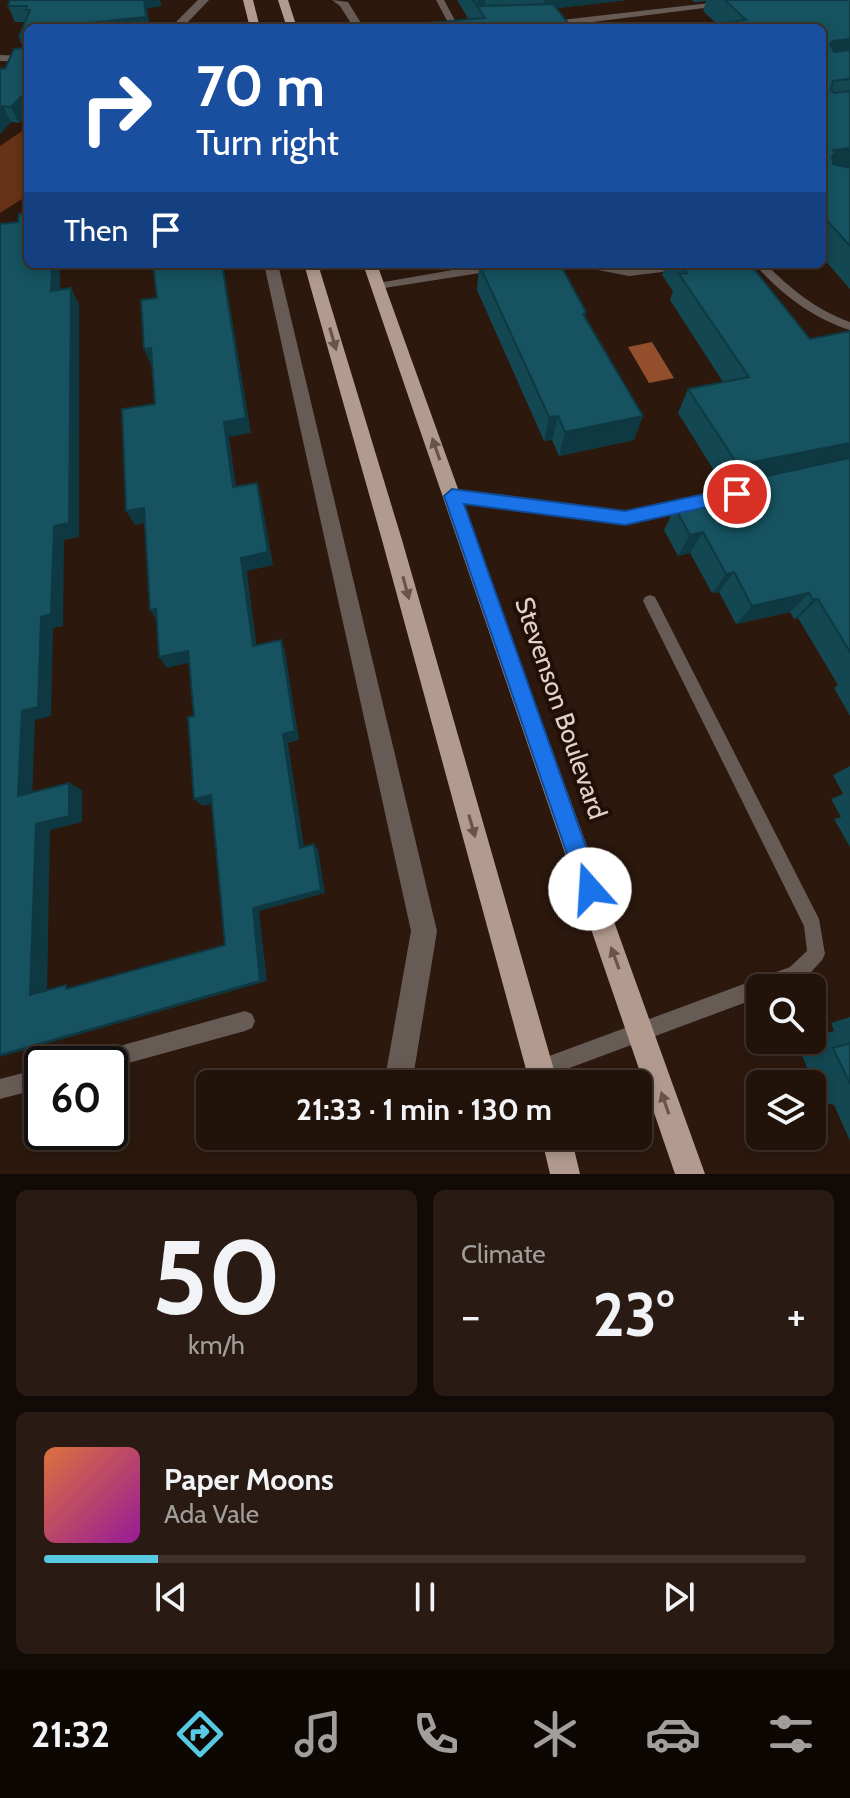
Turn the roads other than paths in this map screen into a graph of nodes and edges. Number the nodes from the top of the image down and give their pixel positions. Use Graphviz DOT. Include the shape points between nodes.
graph roads {
  1 [pos="204,0"];
  2 [pos="248,0"];
  3 [pos="283,0"];
  4 [pos="337,0"];
  5 [pos="440,0"];
  6 [pos="763,0"];
  7 [pos="181,24"];
  8 [pos="254,24"];
  9 [pos="291,24"];
  10 [pos="356,24"];
  11 [pos="453,24"];
  12 [pos="541,24"];
  13 [pos="0,58"];
  14 [pos="24,59"];
  15 [pos="272,268"];
  16 [pos="312,268"];
  17 [pos="371,268"];
  18 [pos="486,268"];
  19 [pos="603,268"];
  20 [pos="671,268"];
  21 [pos="764,268"];
  22 [pos="378,286"];
  23 [pos="850,326"];
  24 [pos="775,486"];
  25 [pos="452,496"];
  26 [pos="650,601"];
  27 [pos="245,1021"];
  28 [pos="641,1032"];
  29 [pos="128,1054"];
  30 [pos="400,1070"];
  31 [pos="540,1070"];
  32 [pos="556,1070"];
  33 [pos="24,1083"];
  34 [pos="0,1089"];
  35 [pos="559,1150"];
  36 [pos="565,1174"];
  37 [pos="690,1174"];
  1 -- 7 [label="street"];
  2 -- 8 [label="main road"];
  3 -- 9 [label="main road"];
  4 -- 10 [label="street"];
  5 -- 11 [label="lane"];
  6 -- 12 [label="street"];
  13 -- 14 [label="street"];
  15 -- 30 [label="street" via="424,931"];
  16 -- 31 [label="main road, one-way"];
  17 -- 22 [label="main road, Stevenson Boulevard"];
  18 -- 22 [label="lane"];
  19 -- 20 [label="lane" via="629,273"];
  21 -- 23 [label="lane" via="838,323"];
  25 -- 22 [label="main road, Stevenson Boulevard, one-way"];
  24 -- 25 [label="lane" via="625,518"];
  28 -- 25 [label="main road, Stevenson Boulevard, one-way"];
  26 -- 28 [label="lane" via="813,925 816,954 796,974"];
  27 -- 29 [label="lane"];
  28 -- 32 [label="lane"];
  37 -- 28 [label="main road, Stevenson Boulevard, one-way"];
  33 -- 34 [label="lane"];
  35 -- 36 [label="main road"];
}
